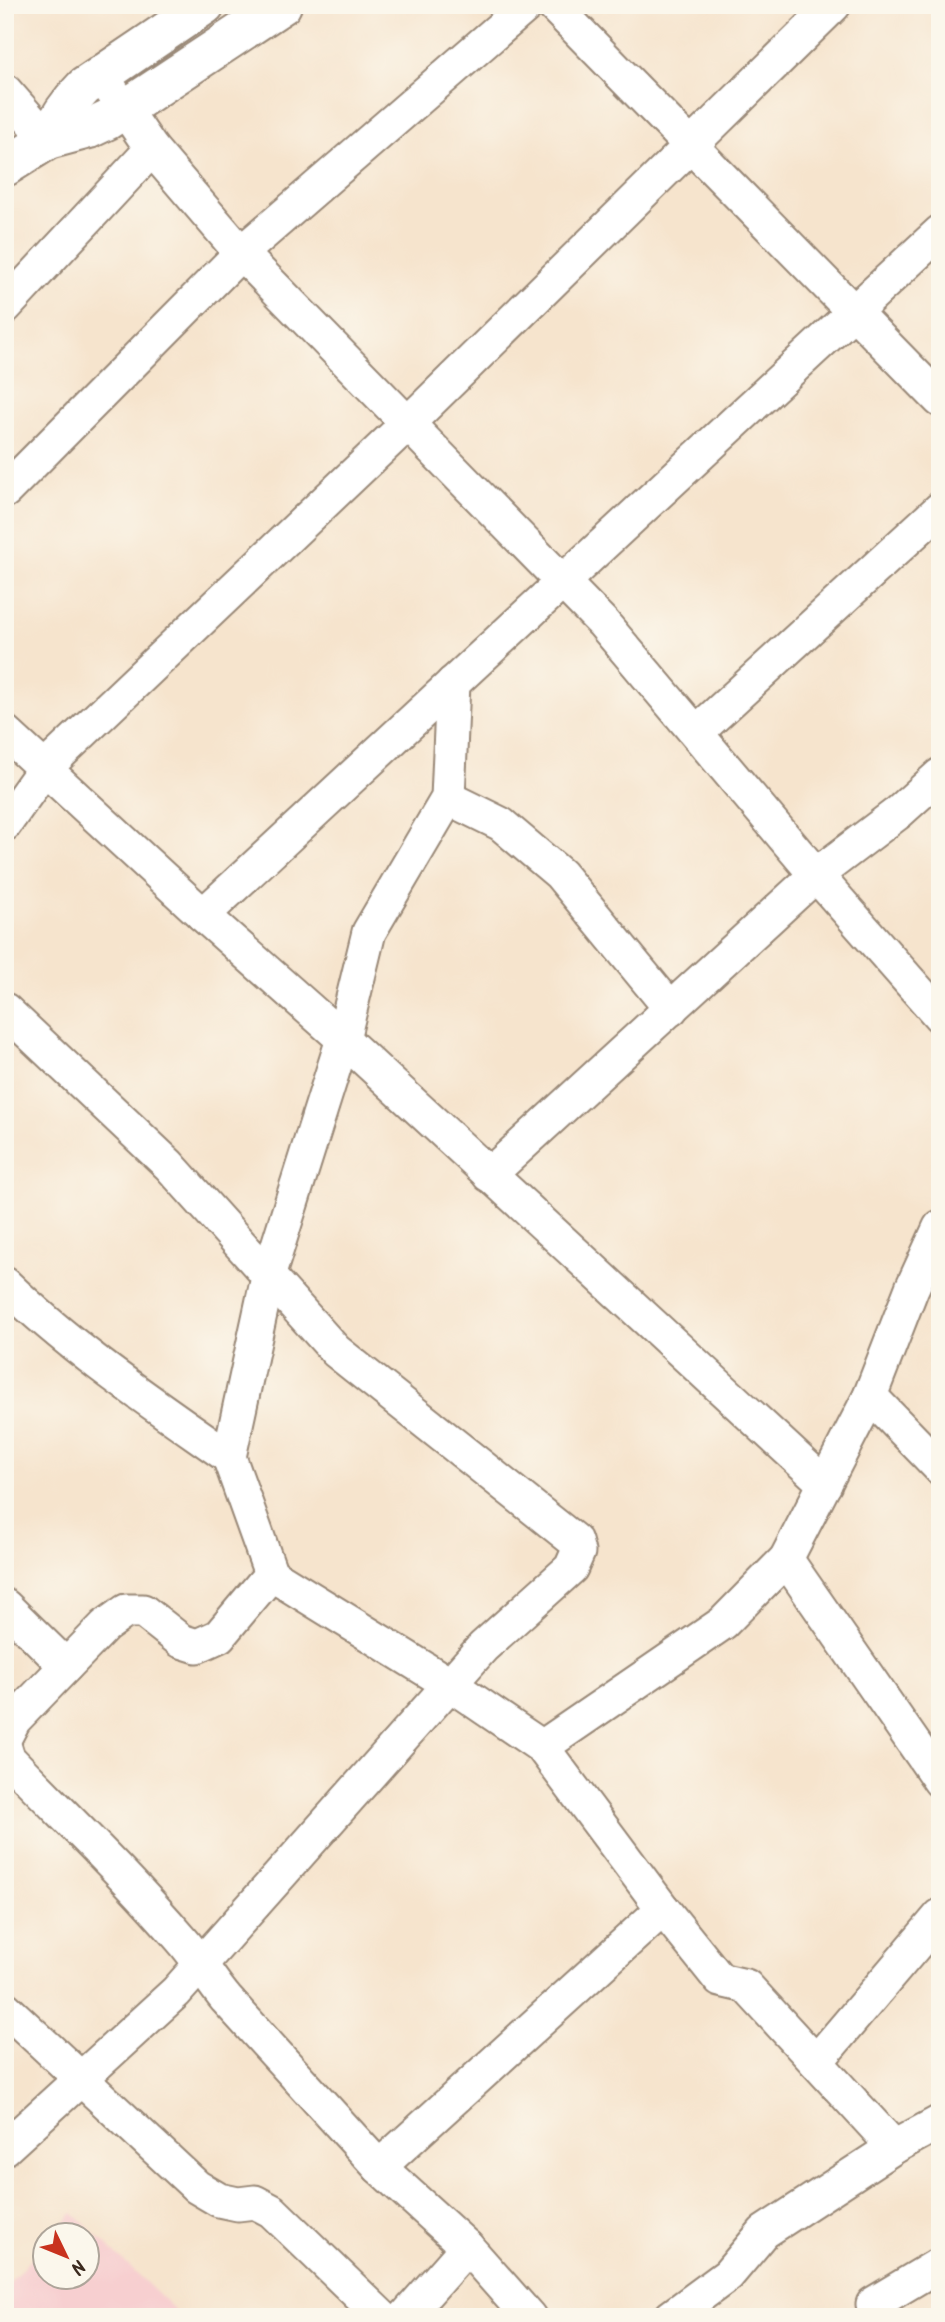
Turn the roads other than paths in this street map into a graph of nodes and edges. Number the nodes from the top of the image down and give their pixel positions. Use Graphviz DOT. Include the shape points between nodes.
graph roads {
  1 [pos="205,5"];
  2 [pos="282,5"];
  3 [pos="527,5"];
  4 [pos="552,5"];
  5 [pos="834,5"];
  6 [pos="101,75"];
  7 [pos="5,91"];
  8 [pos="126,109"];
  9 [pos="48,140"];
  10 [pos="690,145"];
  11 [pos="152,149"];
  12 [pos="5,167"];
  13 [pos="940,232"];
  14 [pos="241,253"];
  15 [pos="5,307"];
  16 [pos="853,312"];
  17 [pos="940,400"];
  18 [pos="408,423"];
  19 [pos="5,491"];
  20 [pos="940,509"];
  21 [pos="563,581"];
  22 [pos="453,683"];
  23 [pos="5,732"];
  24 [pos="697,732"];
  25 [pos="44,769"];
  26 [pos="940,775"];
  27 [pos="448,798"];
  28 [pos="5,824"];
  29 [pos="816,875"];
  30 [pos="203,915"];
  31 [pos="671,1009"];
  32 [pos="5,1010"];
  33 [pos="940,1016"];
  34 [pos="343,1039"];
  35 [pos="489,1175"];
  36 [pos="940,1227"];
  37 [pos="268,1277"];
  38 [pos="5,1284"];
  39 [pos="870,1396"];
  40 [pos="229,1457"];
  41 [pos="940,1468"];
  42 [pos="825,1485"];
  43 [pos="786,1559"];
  44 [pos="271,1574"];
  45 [pos="5,1606"];
  46 [pos="66,1666"];
  47 [pos="451,1685"];
  48 [pos="5,1737"];
  49 [pos="542,1747"];
  50 [pos="5,1748"];
  51 [pos="940,1781"];
  52 [pos="663,1909"];
  53 [pos="940,1916"];
  54 [pos="201,1964"];
  55 [pos="5,2008"];
  56 [pos="816,2062"];
  57 [pos="82,2080"];
  58 [pos="940,2122"];
  59 [pos="894,2147"];
  60 [pos="5,2148"];
  61 [pos="379,2167"];
  62 [pos="467,2247"];
  63 [pos="940,2268"];
  64 [pos="873,2304"];
  65 [pos="382,2317"];
  66 [pos="405,2317"];
  67 [pos="529,2317"];
  68 [pos="671,2317"];
  1 -- 6 [label="street"];
  2 -- 8 [label="street"];
  3 -- 14 [label="street"];
  4 -- 10 [label="street"];
  5 -- 10 [label="street"];
  6 -- 8 [label="street"];
  6 -- 9 [label="street" via="69,103"];
  7 -- 9 [label="street"];
  8 -- 9 [label="street" via="89,130"];
  8 -- 11 [label="street"];
  9 -- 12 [label="street"];
  10 -- 16 [label="street"];
  10 -- 18 [label="street"];
  11 -- 14 [label="street"];
  11 -- 15 [label="street"];
  13 -- 16 [label="street"];
  14 -- 18 [label="street"];
  14 -- 19 [label="street"];
  16 -- 17 [label="street"];
  16 -- 21 [label="street"];
  18 -- 21 [label="street"];
  18 -- 25 [label="street"];
  20 -- 24 [label="street"];
  21 -- 22 [label="street"];
  21 -- 24 [label="street"];
  22 -- 27 [label="street"];
  22 -- 30 [label="street"];
  23 -- 25 [label="street"];
  24 -- 29 [label="street"];
  25 -- 28 [label="street"];
  25 -- 30 [label="street"];
  26 -- 29 [label="street"];
  27 -- 31 [label="street" via="501,824 560,874"];
  27 -- 34 [label="street" via="369,933"];
  29 -- 31 [label="street"];
  29 -- 33 [label="street"];
  30 -- 34 [label="street"];
  31 -- 35 [label="street"];
  32 -- 37 [label="street" via="169,1165"];
  34 -- 35 [label="street"];
  34 -- 37 [label="street"];
  35 -- 42 [label="street"];
  36 -- 39 [label="street"];
  37 -- 40 [label="street"];
  37 -- 47 [label="street" via="336,1351 575,1541 578,1552 571,1568 483,1647"];
  38 -- 40 [label="street" via="111,1374"];
  39 -- 41 [label="street"];
  39 -- 42 [label="street"];
  40 -- 44 [label="street"];
  42 -- 43 [label="street"];
  43 -- 49 [label="street" via="723,1623"];
  43 -- 51 [label="street"];
  44 -- 46 [label="street" via="219,1636 197,1646 181,1641 143,1611 126,1611"];
  44 -- 47 [label="street"];
  45 -- 46 [label="street"];
  46 -- 48 [label="street" via="14,1720"];
  47 -- 49 [label="street"];
  47 -- 54 [label="street"];
  49 -- 52 [label="street"];
  50 -- 54 [label="street" via="8,1758 165,1920"];
  52 -- 56 [label="street" via="720,1980 746,1986"];
  52 -- 61 [label="street"];
  53 -- 56 [label="street"];
  54 -- 57 [label="street"];
  54 -- 61 [label="street" via="226,1999"];
  55 -- 57 [label="street"];
  56 -- 59 [label="street"];
  57 -- 60 [label="street"];
  57 -- 65 [label="street" via="197,2187 219,2200 255,2202 272,2211"];
  58 -- 59 [label="street"];
  59 -- 68 [label="street" via="764,2232 728,2275"];
  61 -- 62 [label="street"];
  62 -- 66 [label="street"];
  62 -- 67 [label="street"];
  63 -- 64 [label="street"];
}
